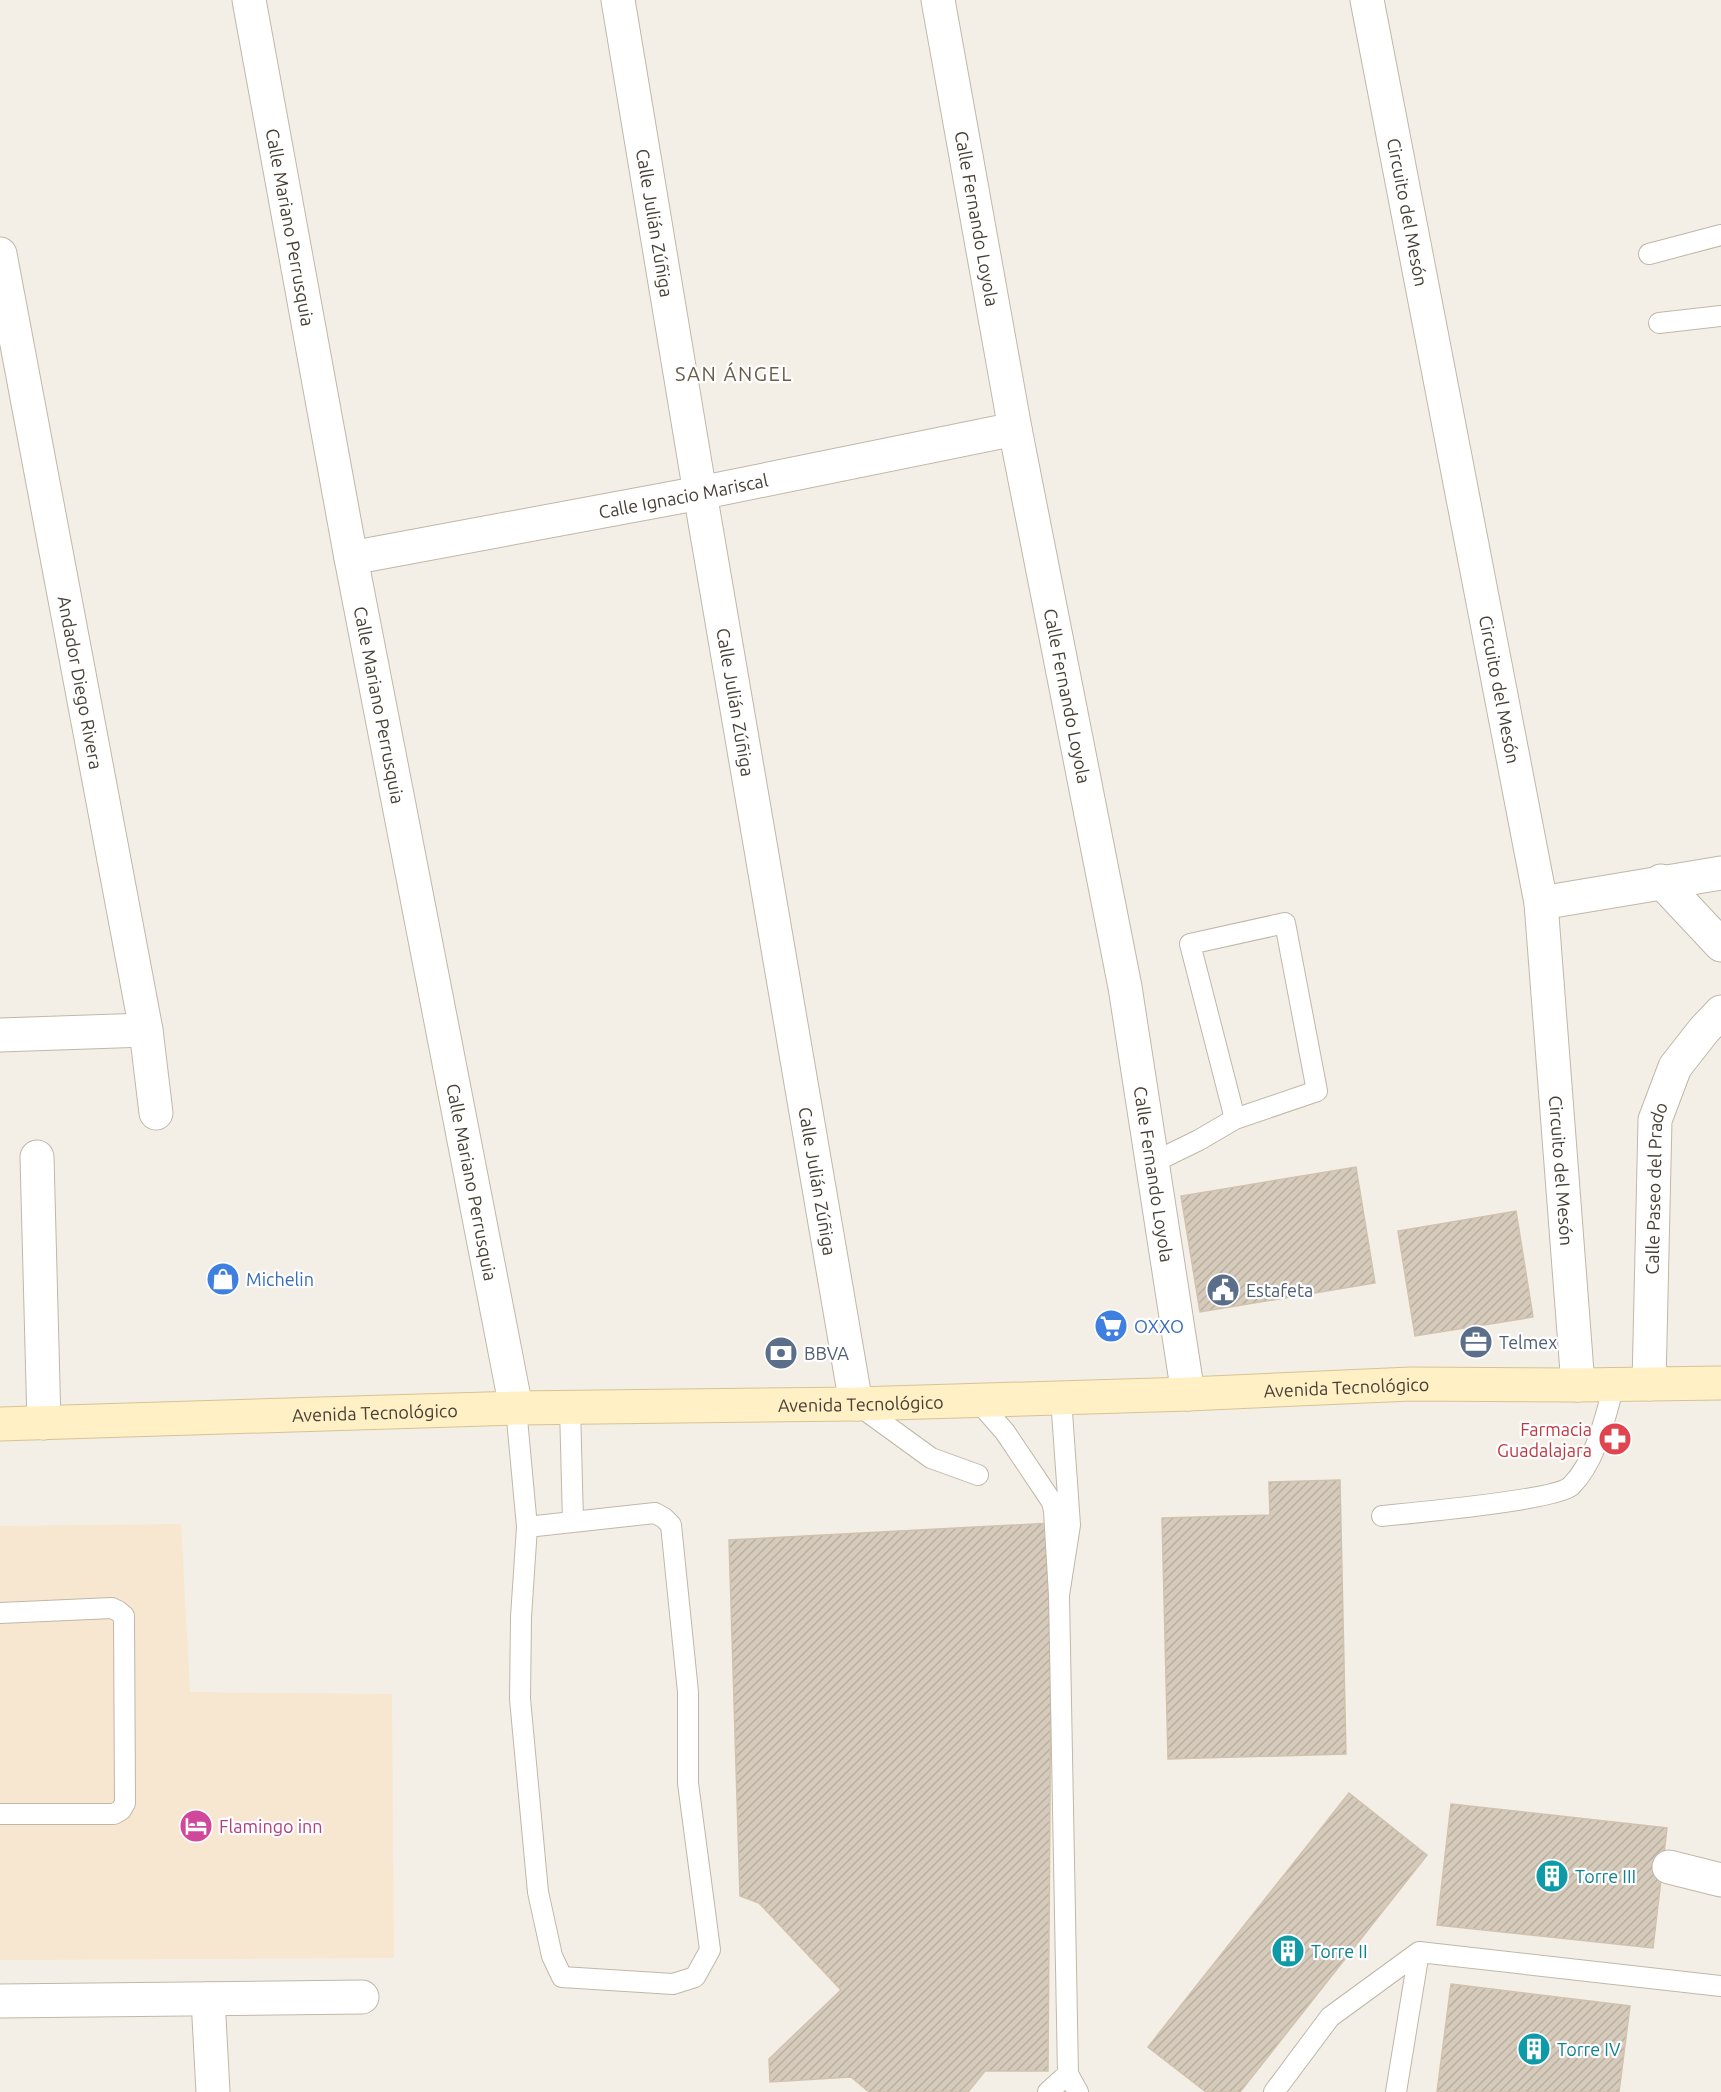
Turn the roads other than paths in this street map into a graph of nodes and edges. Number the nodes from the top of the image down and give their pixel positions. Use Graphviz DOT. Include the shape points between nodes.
graph roads {
  1 [pos="249,0"];
  2 [pos="618,0"];
  3 [pos="938,0"];
  4 [pos="1367,0"];
  5 [pos="1721,235"];
  6 [pos="0,254"];
  7 [pos="1649,254"];
  8 [pos="1721,316"];
  9 [pos="1659,323"];
  10 [pos="1015,429"];
  11 [pos="700,492"];
  12 [pos="351,558"];
  13 [pos="1721,873"];
  14 [pos="1661,882"];
  15 [pos="1541,903"];
  16 [pos="1721,945"];
  17 [pos="1721,1012"];
  18 [pos="147,1030"];
  19 [pos="0,1035"];
  20 [pos="156,1113"];
  21 [pos="1235,1119"];
  22 [pos="37,1157"];
  23 [pos="1152,1163"];
  24 [pos="1721,1383"];
  25 [pos="1648,1384"];
  26 [pos="1578,1385"];
  27 [pos="1614,1385"];
  28 [pos="1188,1394"];
  29 [pos="1061,1398"];
  30 [pos="976,1400"];
  31 [pos="856,1404"];
  32 [pos="570,1407"];
  33 [pos="516,1408"];
  34 [pos="44,1423"];
  35 [pos="0,1424"];
  36 [pos="978,1475"];
  37 [pos="1382,1516"];
  38 [pos="573,1521"];
  39 [pos="527,1527"];
  40 [pos="1059,1595"];
  41 [pos="0,1612"];
  42 [pos="0,1814"];
  43 [pos="1669,1867"];
  44 [pos="1721,1880"];
  45 [pos="1419,1952"];
  46 [pos="1721,1986"];
  47 [pos="362,1997"];
  48 [pos="208,1999"];
  49 [pos="0,2001"];
  50 [pos="1068,2074"];
  51 [pos="213,2092"];
  52 [pos="1048,2092"];
  53 [pos="1078,2092"];
  54 [pos="1274,2092"];
  55 [pos="1396,2092"];
  1 -- 12 [label="street, Calle Mariano Perrusquia"];
  2 -- 11 [label="street, Calle Julián Zúñiga"];
  3 -- 10 [label="street, Calle Fernando Loyola"];
  4 -- 15 [label="street, Circuito del Mesón"];
  5 -- 7 [label="lane"];
  6 -- 18 [label="street, Andador Diego Rivera"];
  8 -- 9 [label="lane"];
  10 -- 11 [label="street, Calle Ignacio Mariscal"];
  10 -- 23 [label="street, Calle Fernando Loyola" via="1125,987"];
  11 -- 12 [label="street, Calle Ignacio Mariscal"];
  11 -- 31 [label="street, Calle Julián Zúñiga"];
  12 -- 33 [label="street, Calle Mariano Perrusquia"];
  13 -- 14 [label="street"];
  14 -- 15 [label="street"];
  14 -- 16 [label="street"];
  15 -- 26 [label="street, Circuito del Mesón"];
  17 -- 25 [label="street, Calle Paseo del Prado" via="1675,1066 1655,1120"];
  18 -- 19 [label="street"];
  18 -- 20 [label="street, Andador Diego Rivera"];
  21 -- 21 [label="lane" via="1317,1091 1285,923 1190,944"];
  21 -- 23 [label="lane"];
  22 -- 34 [label="street"];
  23 -- 28 [label="street, Calle Fernando Loyola"];
  24 -- 25 [label="street, Avenida Tecnológico"];
  25 -- 27 [label="street, Avenida Tecnológico"];
  26 -- 27 [label="street, Avenida Tecnológico"];
  26 -- 28 [label="street, Avenida Tecnológico" via="1411,1384"];
  27 -- 37 [label="lane" via="1590,1459 1570,1487 1540,1497"];
  28 -- 29 [label="street, Avenida Tecnológico"];
  29 -- 30 [label="street, Avenida Tecnológico"];
  29 -- 40 [label="lane" via="1070,1525"];
  30 -- 31 [label="street, Avenida Tecnológico"];
  30 -- 40 [label="lane" via="1005,1432 1052,1502"];
  31 -- 32 [label="street, Avenida Tecnológico"];
  31 -- 36 [label="lane" via="931,1458"];
  32 -- 33 [label="street, Avenida Tecnológico"];
  32 -- 38 [label="lane"];
  33 -- 34 [label="street, Avenida Tecnológico"];
  33 -- 39 [label="lane"];
  34 -- 35 [label="street, Avenida Tecnológico"];
  38 -- 39 [label="lane"];
  38 -- 39 [label="lane" via="655,1513 671,1525 688,1692 688,1783 710,1950 695,1977 673,1984 562,1977 552,1956 538,1892 520,1699"];
  40 -- 50 [label="lane"];
  41 -- 42 [label="lane" via="112,1608 124,1616 125,1779 125,1803 114,1814"];
  43 -- 44 [label="street"];
  45 -- 46 [label="lane"];
  45 -- 54 [label="lane" via="1330,2017"];
  45 -- 55 [label="lane"];
  47 -- 48 [label="street"];
  48 -- 49 [label="street"];
  48 -- 51 [label="street"];
  50 -- 52 [label="lane"];
  50 -- 53 [label="lane"];
}
